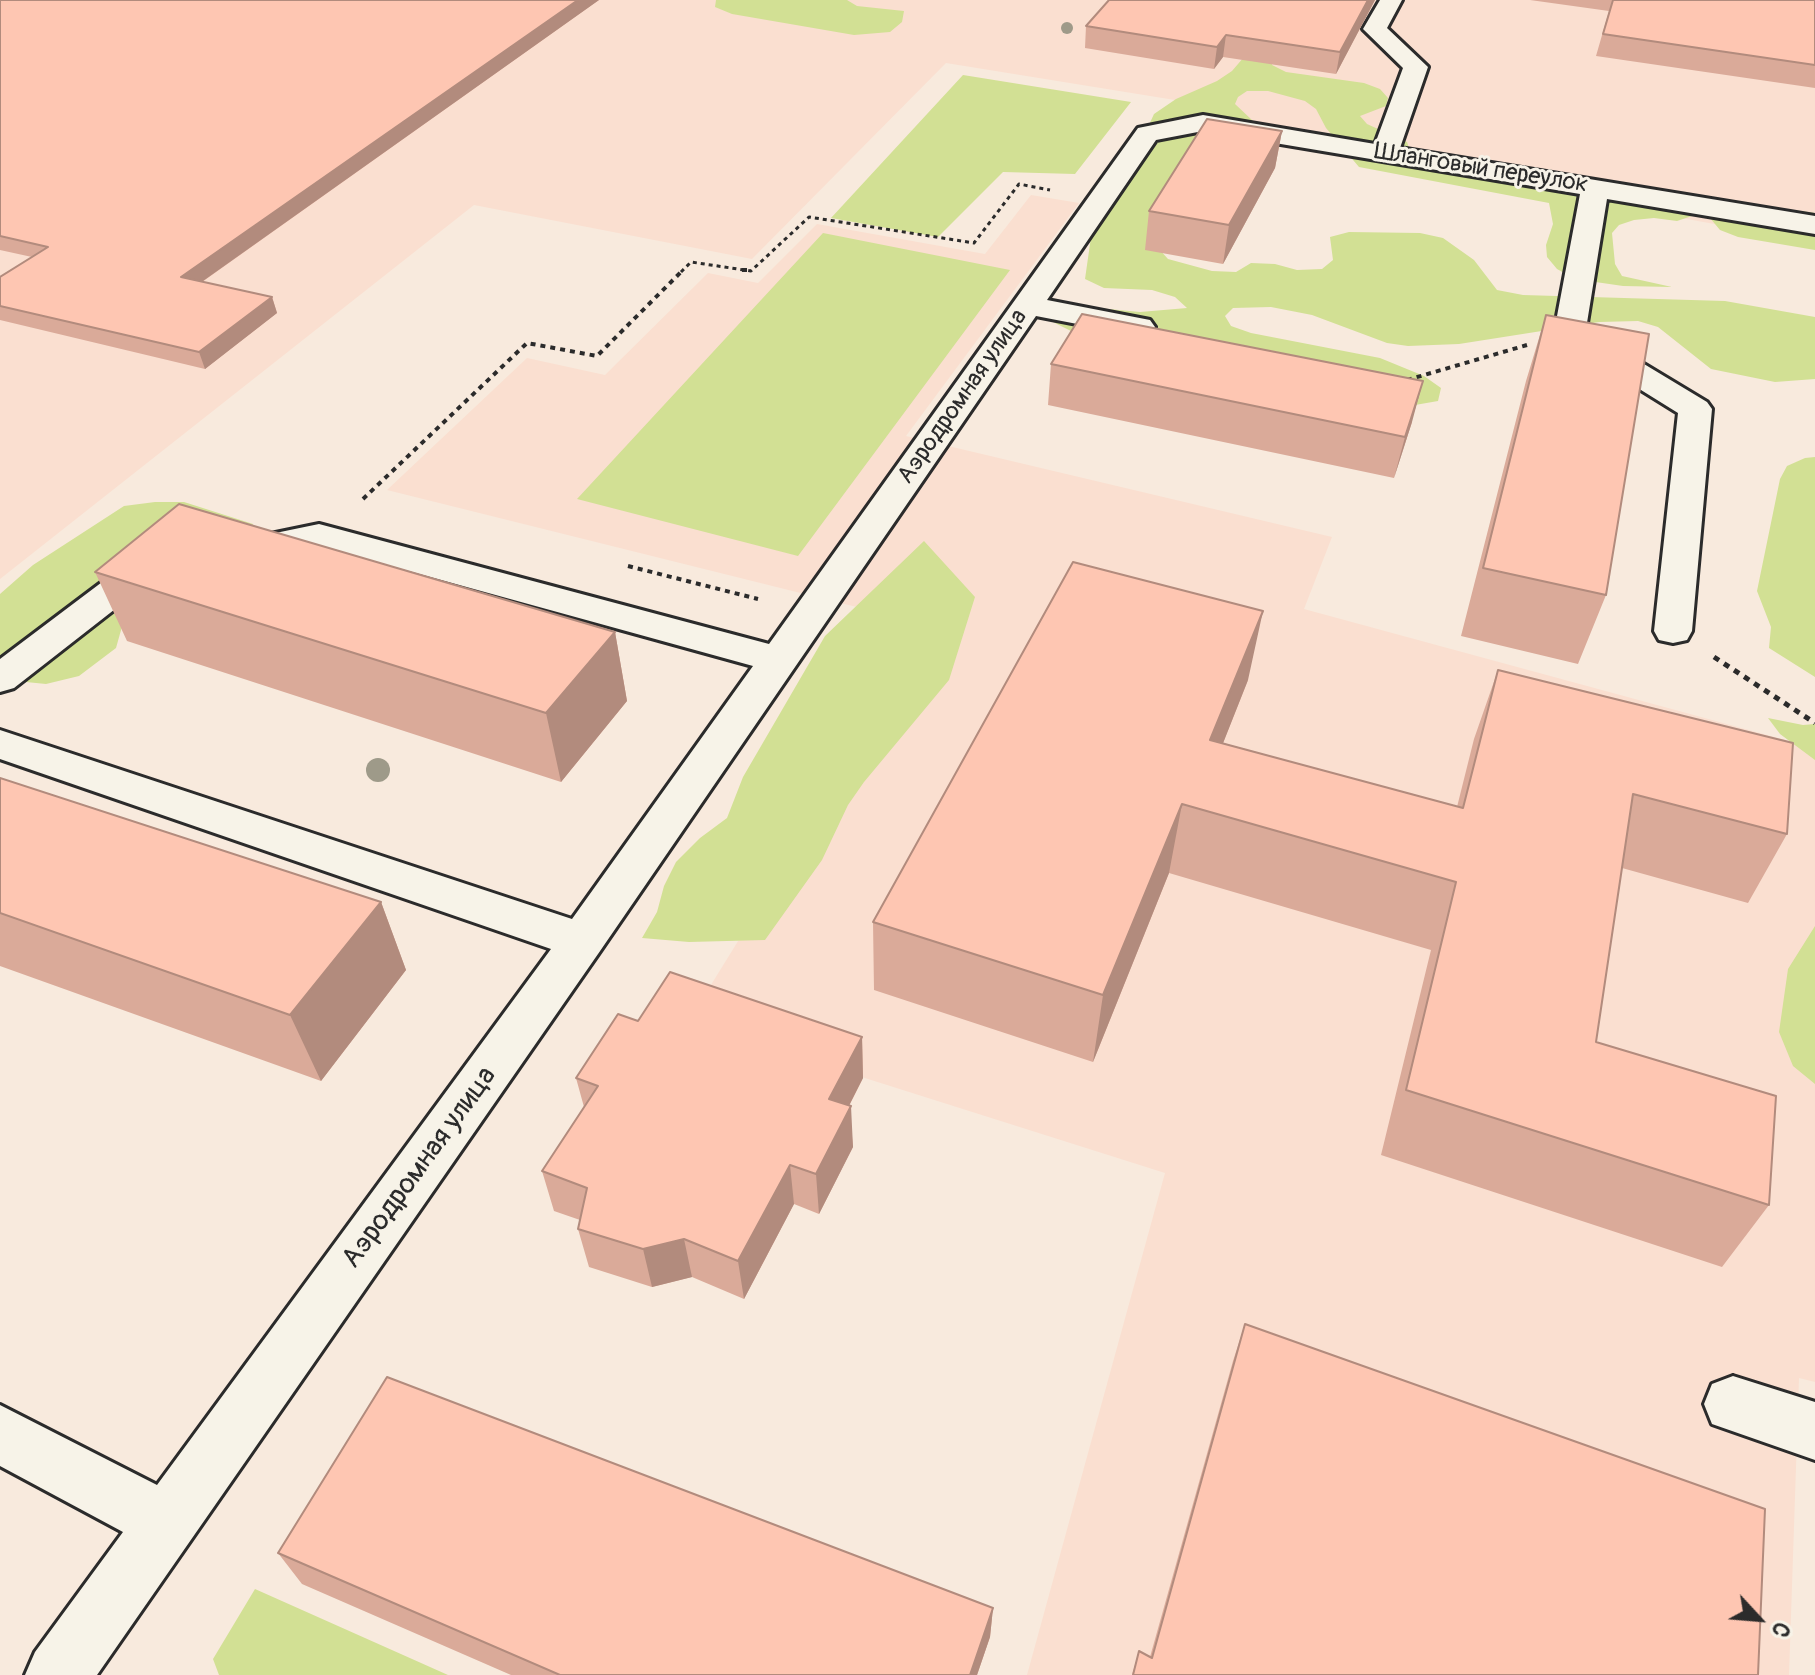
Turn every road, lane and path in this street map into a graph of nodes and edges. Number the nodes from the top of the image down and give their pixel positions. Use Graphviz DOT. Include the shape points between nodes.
graph roads {
  1 [pos="1391,0"];
  2 [pos="1147,134"];
  3 [pos="1385,153"];
  4 [pos="1595,188"];
  5 [pos="1102,198"];
  6 [pos="1815,225"];
  7 [pos="1027,305"];
  8 [pos="1164,332"];
  9 [pos="1570,332"];
  10 [pos="1407,380"];
  11 [pos="376,503"];
  12 [pos="617,563"];
  13 [pos="819,604"];
  14 [pos="1673,631"];
  15 [pos="779,660"];
  16 [pos="0,679"];
  17 [pos="1815,723"];
  18 [pos="0,744"];
  19 [pos="582,941"];
  20 [pos="1733,1404"];
  21 [pos="1815,1431"];
  22 [pos="0,1434"];
  23 [pos="167,1523"];
  24 [pos="58,1675"];
  1 -- 3 [label="street" via="1375,29 1416,67"];
  2 -- 3 [label="street, Шланговый переулок" via="1203,123"];
  2 -- 5 [label="street, Аэродромная улица"];
  3 -- 4 [label="street, Шланговый переулок"];
  4 -- 6 [label="street, Шланговый переулок"];
  4 -- 9 [label="street"];
  5 -- 7 [label="street, Аэродромная улица"];
  5 -- 11 [label="path" via="1019,184 974,243 809,217 751,271 691,262 597,356 527,343 361,499"];
  7 -- 8 [label="street"];
  7 -- 13 [label="street, Аэродромная улица"];
  9 -- 10 [label="path"];
  9 -- 14 [label="street" via="1695,409"];
  12 -- 13 [label="path"];
  13 -- 15 [label="street, Аэродромная улица"];
  14 -- 17 [label="path"];
  15 -- 16 [label="street" via="319,535 139,572"];
  15 -- 19 [label="street, Аэродромная улица"];
  18 -- 19 [label="street"];
  19 -- 23 [label="street, Аэродромная улица"];
  20 -- 21 [label="street"];
  22 -- 23 [label="street"];
  23 -- 24 [label="street, Аэродромная улица"];
}
